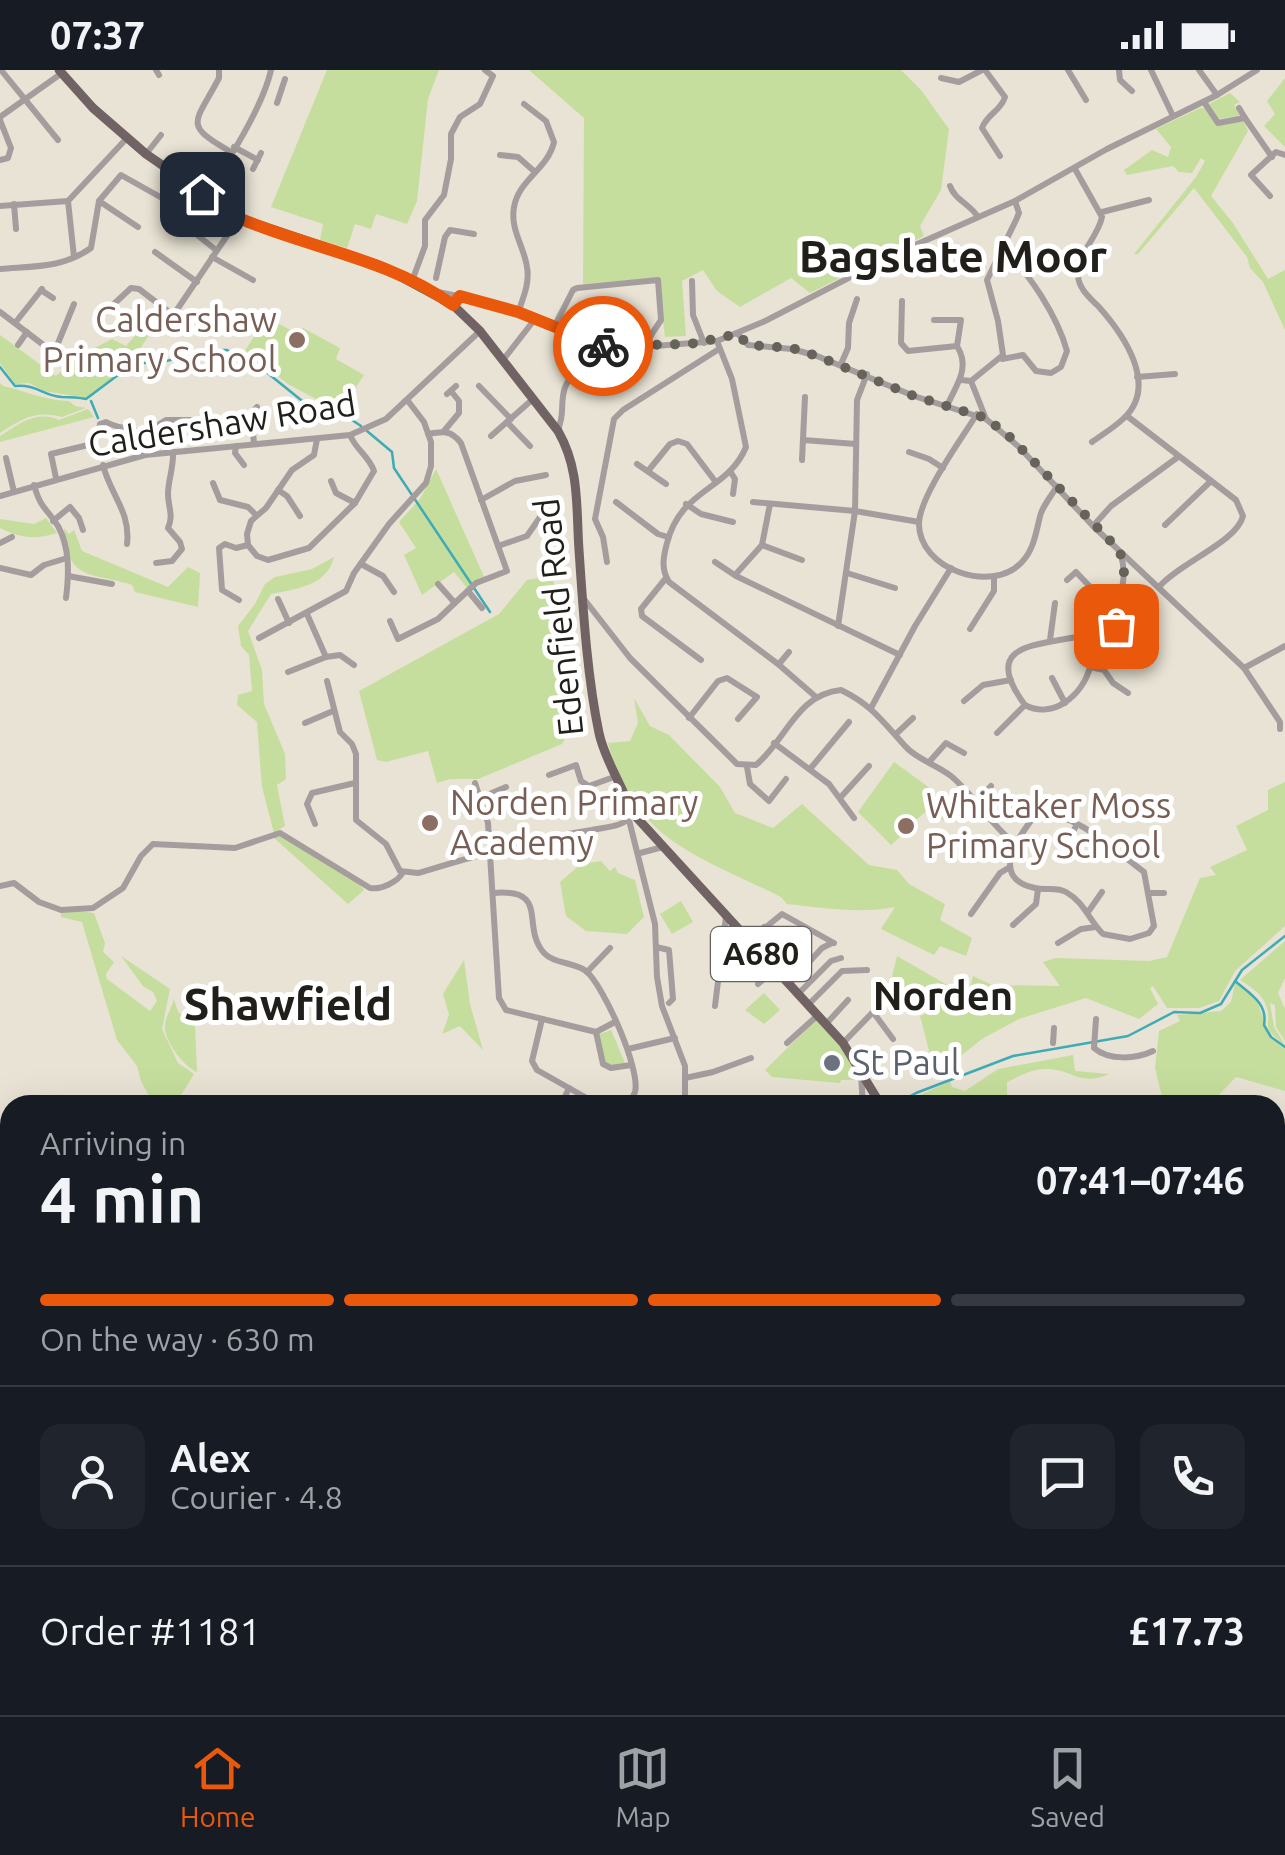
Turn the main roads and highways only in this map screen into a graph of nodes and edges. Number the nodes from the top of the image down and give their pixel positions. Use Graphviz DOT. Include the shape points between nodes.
graph roads {
  1 [pos="61,71"];
  2 [pos="575,526"];
  3 [pos="584,620"];
  4 [pos="875,1095"];
  1 -- 2 [label="main road, Edenfield Road / A680" via="146,154 238,218 344,252 453,305 567,446"];
  2 -- 3 [label="main road, Edenfield Road / A680"];
  2 -- 3 [label="main road, Edenfield Road / A680"];
  3 -- 4 [label="main road, Edenfield Road / A680" via="600,734 631,815 844,1042"];
}
